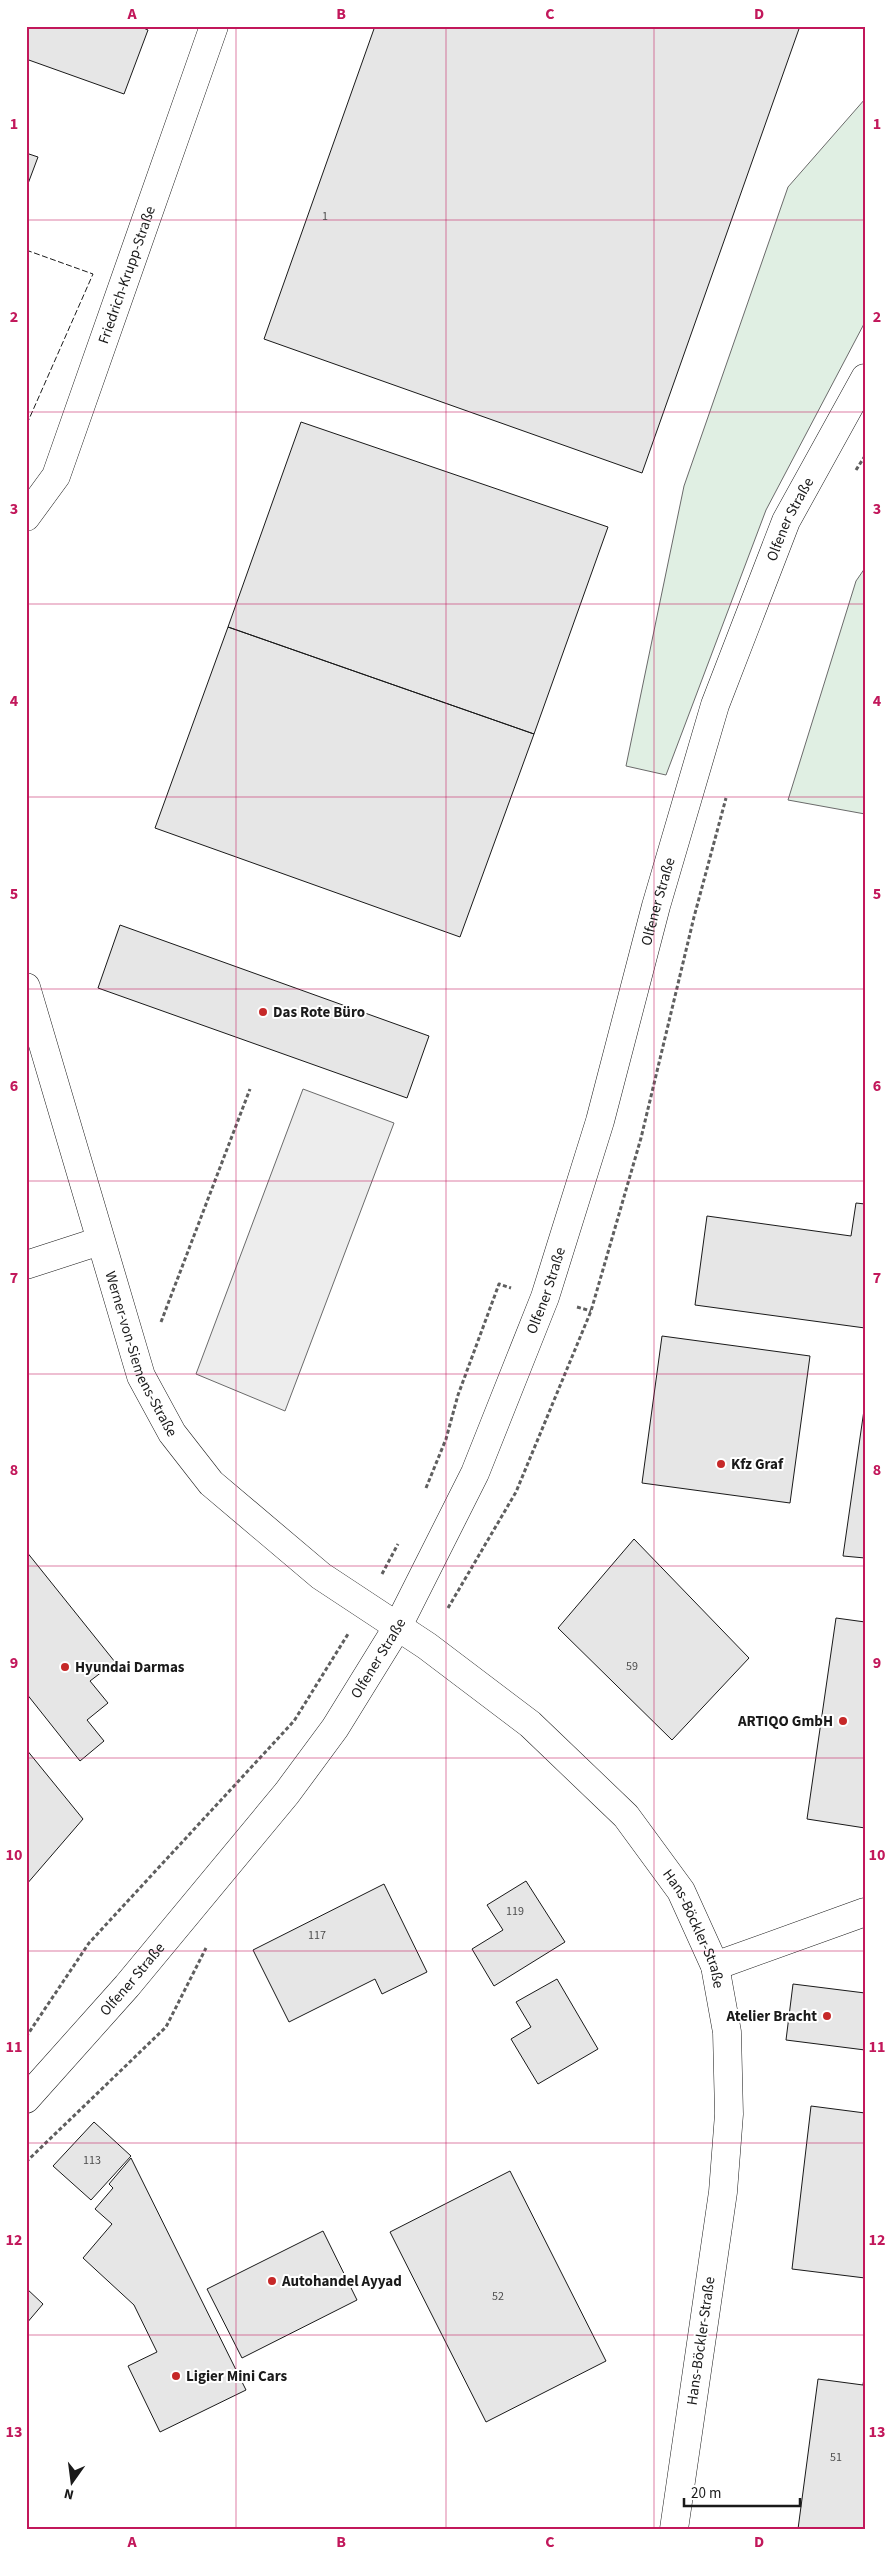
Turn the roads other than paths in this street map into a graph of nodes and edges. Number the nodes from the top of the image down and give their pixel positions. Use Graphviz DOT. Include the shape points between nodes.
graph roads {
  1 [pos="214,26"];
  2 [pos="865,378"];
  3 [pos="26,517"];
  4 [pos="26,987"];
  5 [pos="100,1241"];
  6 [pos="26,1265"];
  7 [pos="398,1626"];
  8 [pos="865,1912"];
  9 [pos="716,1966"];
  10 [pos="26,2099"];
  11 [pos="674,2529"];
  1 -- 3 [label="street, Friedrich-Krupp-Straße" via="56,476"];
  2 -- 7 [label="street, Olfener Straße" via="786,521 716,705 656,906 600,1121 544,1297 475,1473"];
  4 -- 5 [label="street, Werner-von-Siemens-Straße"];
  5 -- 6 [label="street"];
  5 -- 7 [label="street, Werner-von-Siemens-Straße" via="141,1376 172,1433 211,1483 321,1576"];
  7 -- 9 [label="street, Hans-Böckler-Straße" via="530,1724 626,1816 681,1891"];
  7 -- 10 [label="street, Olfener Straße" via="334,1728 287,1794 127,1986"];
  8 -- 9 [label="street"];
  9 -- 11 [label="street, Hans-Böckler-Straße" via="727,2032 729,2114 723,2192"];
}
